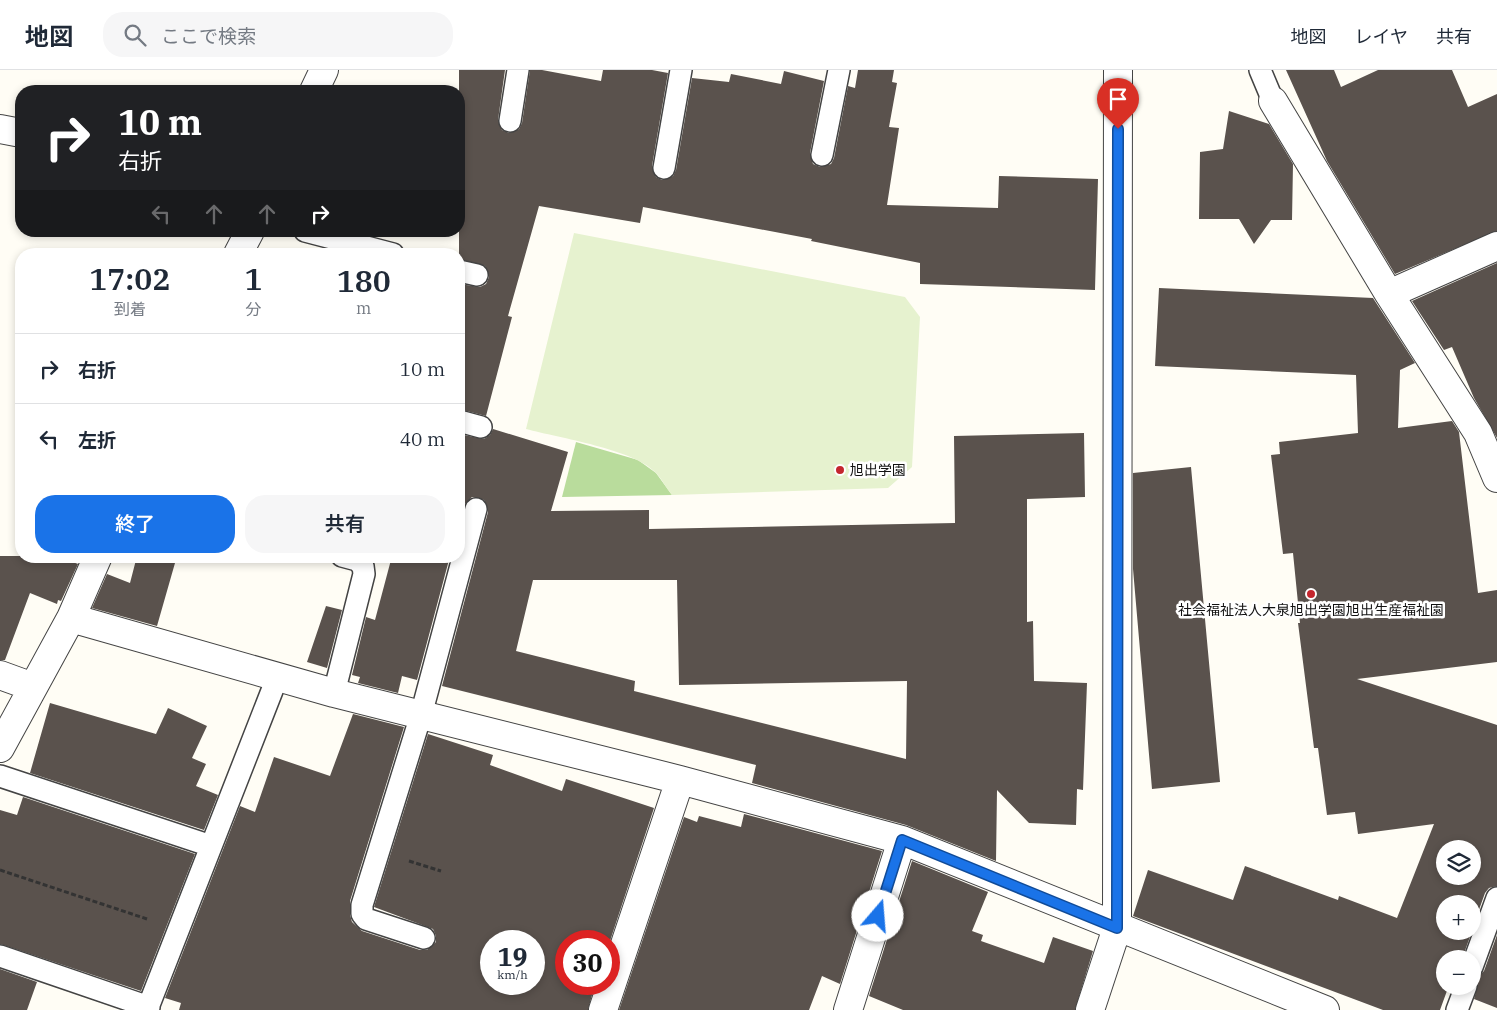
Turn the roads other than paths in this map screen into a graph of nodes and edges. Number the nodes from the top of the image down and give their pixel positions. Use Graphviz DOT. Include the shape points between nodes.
graph roads {
  1 [pos="324,70"];
  2 [pos="518,70"];
  3 [pos="681,70"];
  4 [pos="839,70"];
  5 [pos="1118,70"];
  6 [pos="1260,70"];
  7 [pos="317,85"];
  8 [pos="1273,101"];
  9 [pos="510,121"];
  10 [pos="0,129"];
  11 [pos="15,132"];
  12 [pos="822,155"];
  13 [pos="664,168"];
  14 [pos="328,237"];
  15 [pos="1497,246"];
  16 [pos="370,248"];
  17 [pos="1389,294"];
  18 [pos="465,423"];
  19 [pos="481,427"];
  20 [pos="1487,429"];
  21 [pos="1497,478"];
  22 [pos="476,509"];
  23 [pos="465,550"];
  24 [pos="95,563"];
  25 [pos="360,563"];
  26 [pos="462,563"];
  27 [pos="71,618"];
  28 [pos="0,675"];
  29 [pos="277,678"];
  30 [pos="33,687"];
  31 [pos="334,693"];
  32 [pos="421,715"];
  33 [pos="0,748"];
  34 [pos="0,776"];
  35 [pos="680,780"];
  36 [pos="902,840"];
  37 [pos="211,846"];
  38 [pos="1497,898"];
  39 [pos="1117,928"];
  40 [pos="424,938"];
  41 [pos="1478,950"];
  42 [pos="0,956"];
  43 [pos="1463,995"];
  44 [pos="1311,1007"];
  45 [pos="148,1008"];
  46 [pos="603,1010"];
  47 [pos="848,1010"];
  48 [pos="1090,1010"];
  49 [pos="1457,1010"];
  1 -- 7 [label="street"];
  2 -- 9 [label="lane"];
  3 -- 13 [label="lane"];
  4 -- 12 [label="lane"];
  5 -- 39 [label="street"];
  6 -- 8 [label="lane"];
  8 -- 17 [label="street"];
  10 -- 11 [label="street"];
  14 -- 16 [label="lane"];
  15 -- 17 [label="street"];
  17 -- 20 [label="street"];
  18 -- 19 [label="lane"];
  20 -- 21 [label="street"];
  22 -- 23 [label="lane"];
  24 -- 27 [label="street"];
  25 -- 31 [label="lane" via="364,574"];
  26 -- 32 [label="lane"];
  27 -- 29 [label="street"];
  27 -- 30 [label="street"];
  28 -- 30 [label="street"];
  29 -- 31 [label="street"];
  29 -- 37 [label="lane"];
  30 -- 33 [label="street"];
  31 -- 32 [label="street"];
  32 -- 35 [label="street"];
  32 -- 40 [label="lane" via="362,905 362,914 366,919"];
  34 -- 37 [label="lane"];
  35 -- 36 [label="street"];
  35 -- 46 [label="street"];
  36 -- 39 [label="street"];
  36 -- 47 [label="street"];
  37 -- 45 [label="lane"];
  38 -- 41 [label="lane"];
  39 -- 44 [label="street"];
  39 -- 48 [label="street"];
  42 -- 45 [label="lane"];
  43 -- 49 [label="lane"];
}
